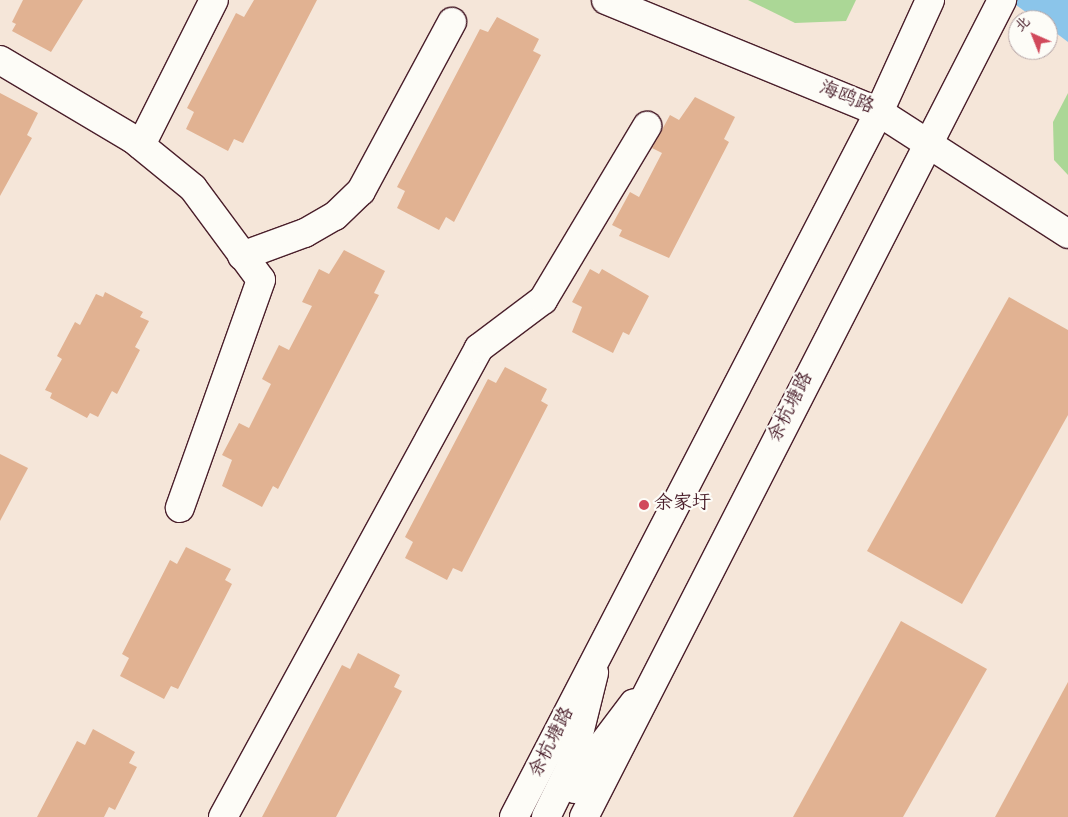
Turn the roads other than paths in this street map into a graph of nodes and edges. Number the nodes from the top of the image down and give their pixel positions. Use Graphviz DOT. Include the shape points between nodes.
graph roads {
  1 [pos="214,0"];
  2 [pos="606,0"];
  3 [pos="930,0"];
  4 [pos="1002,0"];
  5 [pos="452,22"];
  6 [pos="0,60"];
  7 [pos="879,112"];
  8 [pos="646,126"];
  9 [pos="928,142"];
  10 [pos="141,145"];
  11 [pos="1068,234"];
  12 [pos="242,256"];
  13 [pos="180,508"];
  14 [pos="598,654"];
  15 [pos="652,680"];
  16 [pos="222,817"];
  17 [pos="514,817"];
  18 [pos="546,817"];
  19 [pos="561,817"];
  20 [pos="584,817"];
  1 -- 10 [label="street"];
  2 -- 7 [label="street, 海鸥路"];
  3 -- 7 [label="street, 余杭塘路"];
  4 -- 9 [label="street, 余杭塘路"];
  5 -- 12 [label="street" via="361,191 335,216 305,233"];
  6 -- 10 [label="street"];
  7 -- 9 [label="street, 海鸥路"];
  7 -- 14 [label="street, 余杭塘路"];
  8 -- 16 [label="street" via="542,300 479,348"];
  9 -- 11 [label="street, 海鸥路"];
  9 -- 15 [label="street, 余杭塘路"];
  10 -- 12 [label="street" via="193,188"];
  12 -- 13 [label="street" via="260,280"];
  14 -- 17 [label="street, 余杭塘路"];
  14 -- 18 [label="street" via="572,766"];
  15 -- 19 [label="street" via="588,764"];
  15 -- 20 [label="street, 余杭塘路"];
}
